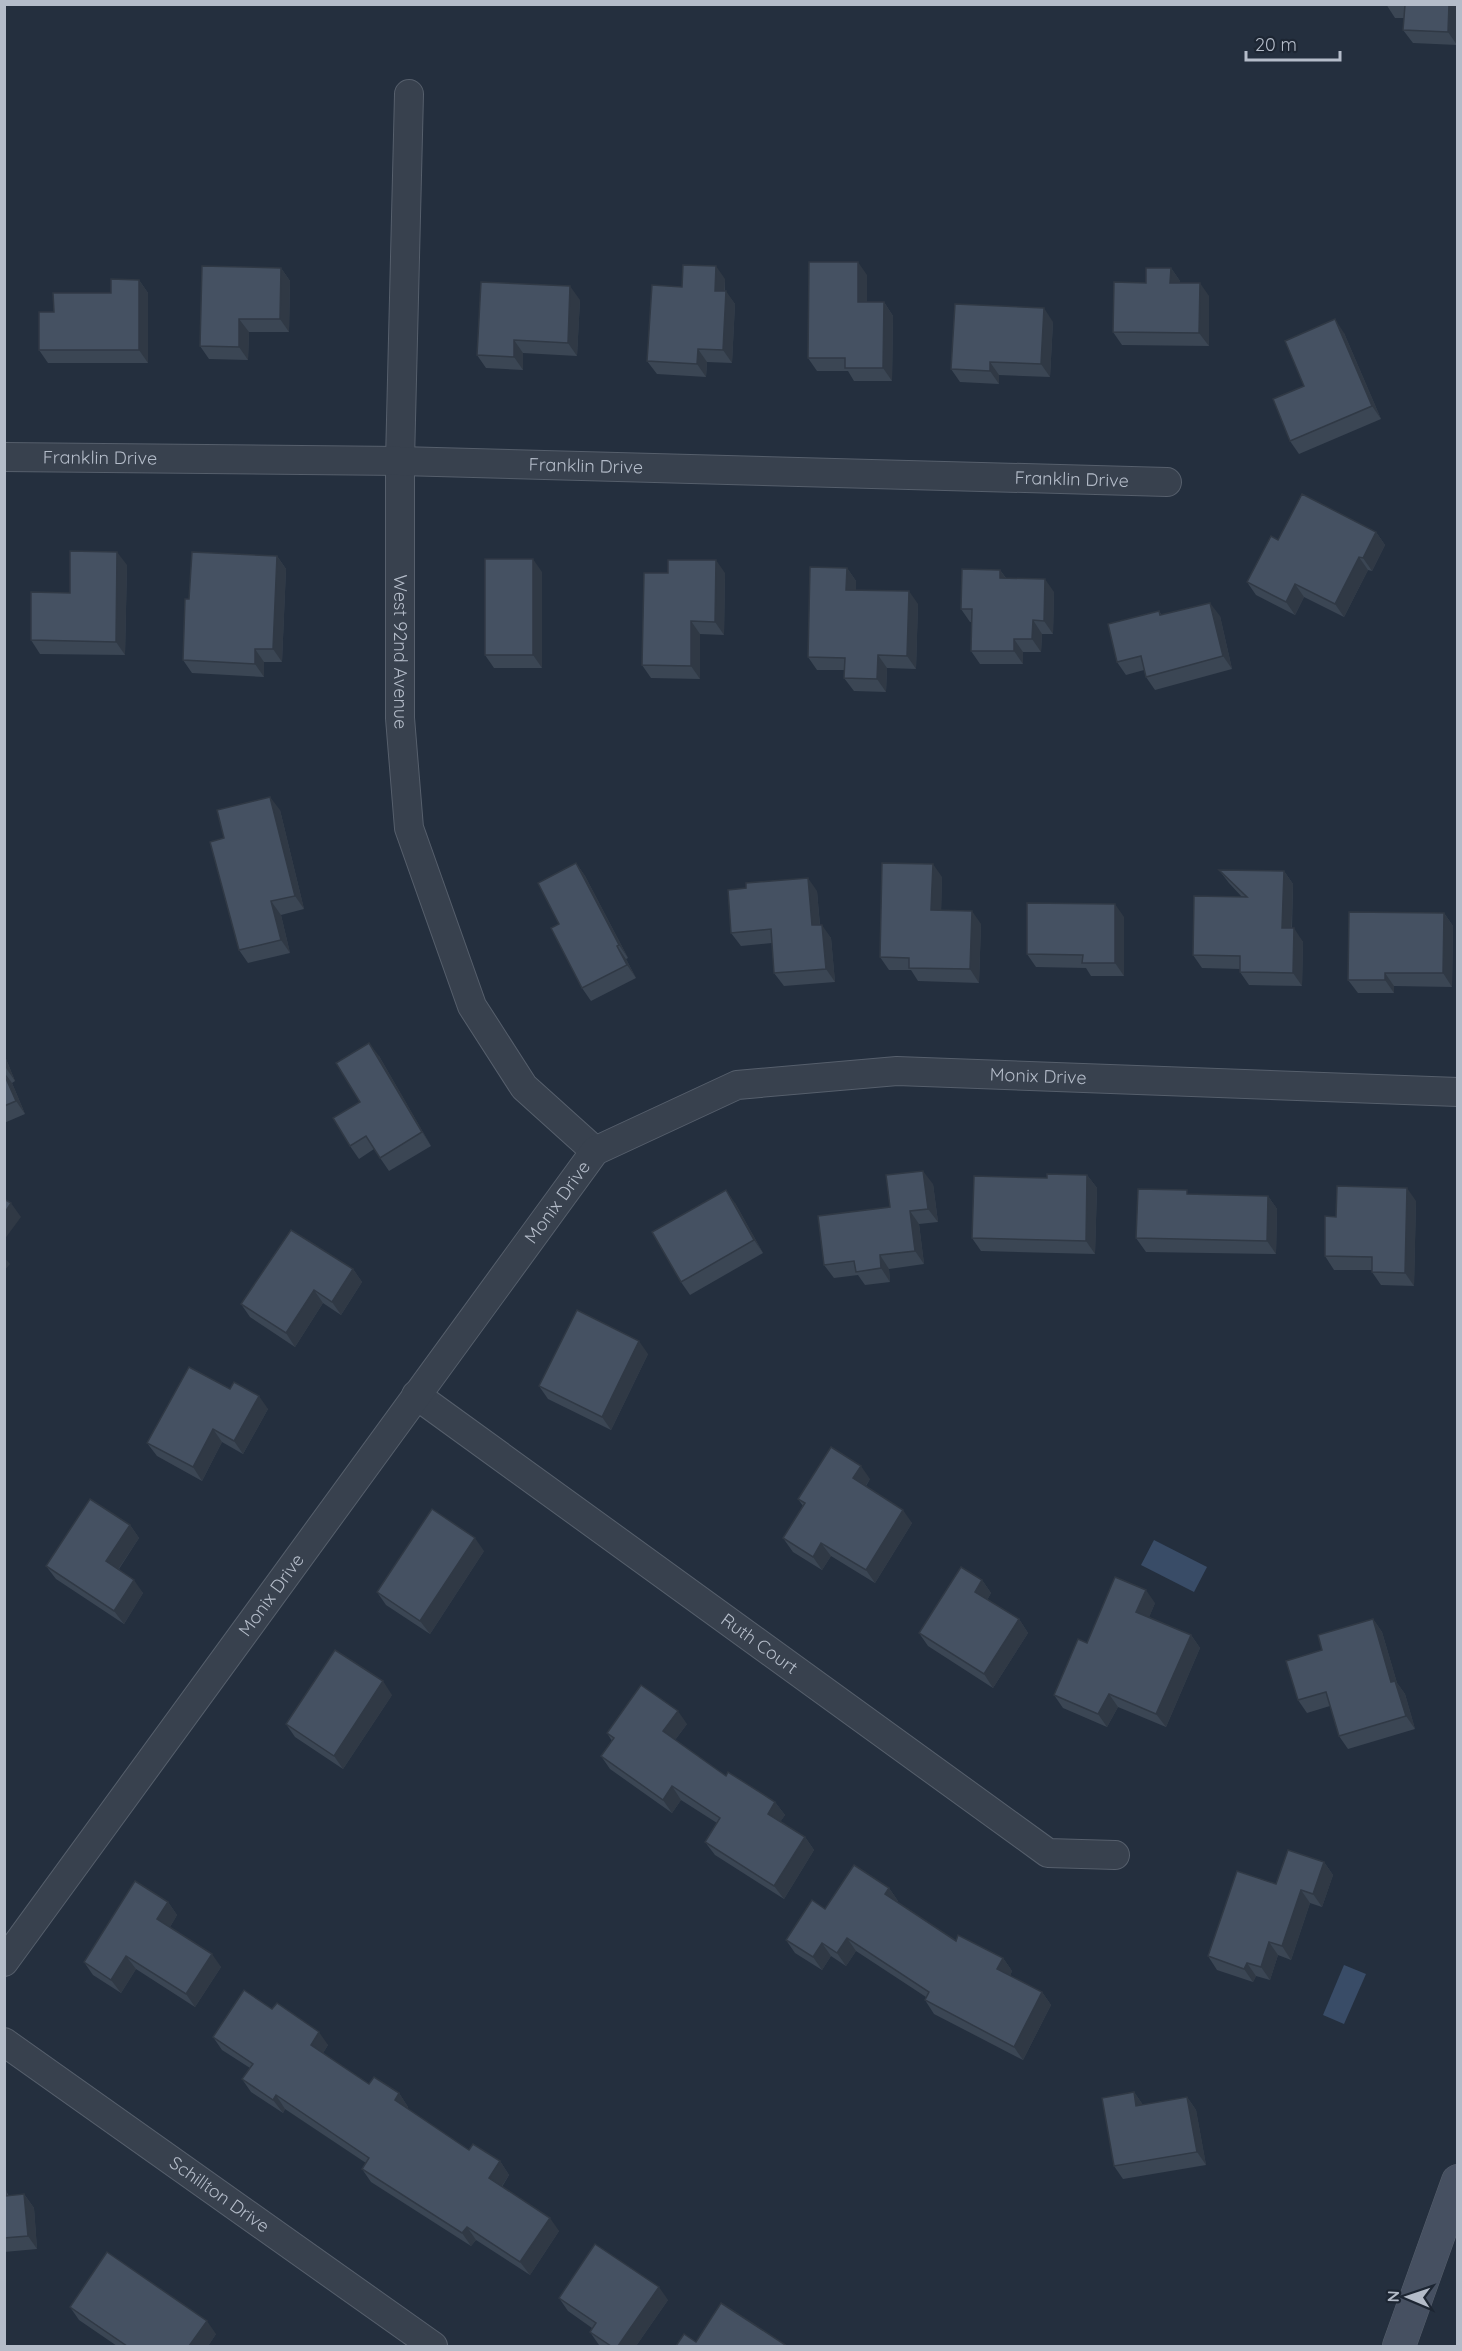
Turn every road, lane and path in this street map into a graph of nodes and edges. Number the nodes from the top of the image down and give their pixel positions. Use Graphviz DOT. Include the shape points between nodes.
graph roads {
  1 [pos="409,94"];
  2 [pos="4,457"];
  3 [pos="400,461"];
  4 [pos="1167,482"];
  5 [pos="1458,1092"];
  6 [pos="595,1151"];
  7 [pos="416,1395"];
  8 [pos="1115,1855"];
  9 [pos="4,1962"];
  10 [pos="4,2042"];
  11 [pos="1458,2181"];
  12 [pos="433,2346"];
  13 [pos="1399,2346"];
  1 -- 3 [label="street, West 92nd Avenue"];
  2 -- 3 [label="street, Franklin Drive"];
  3 -- 4 [label="street, Franklin Drive"];
  3 -- 6 [label="street, West 92nd Avenue" via="400,718 409,828 472,1006 524,1087"];
  5 -- 6 [label="street, Monix Drive" via="897,1071 737,1085"];
  6 -- 7 [label="street, Monix Drive"];
  7 -- 8 [label="street, Ruth Court" via="1048,1853"];
  7 -- 9 [label="street, Monix Drive"];
  10 -- 12 [label="street, Schillton Drive"];
  11 -- 13 [label="street"];
}
